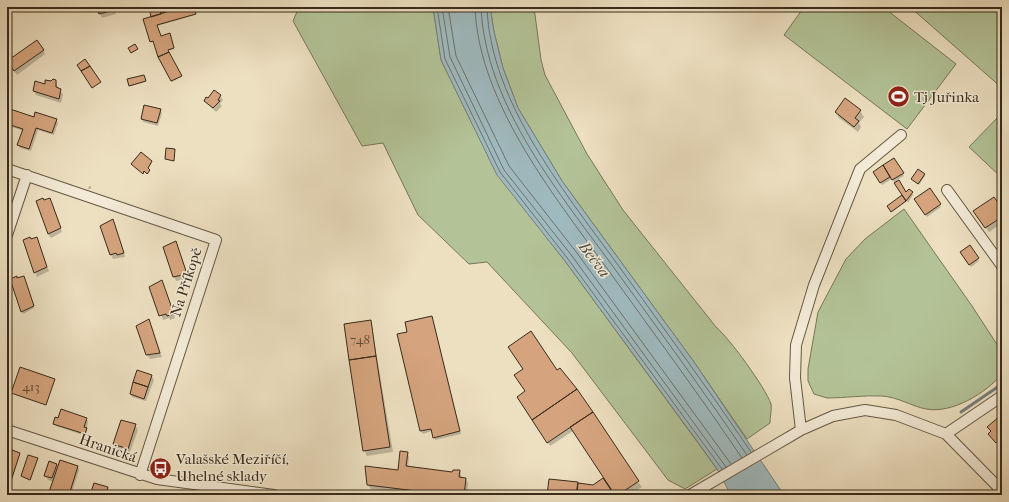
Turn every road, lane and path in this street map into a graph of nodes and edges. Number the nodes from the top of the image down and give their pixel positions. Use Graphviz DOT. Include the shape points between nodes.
graph roads {
  1 [pos="901,135"];
  2 [pos="7,169"];
  3 [pos="27,175"];
  4 [pos="947,190"];
  5 [pos="7,235"];
  6 [pos="1002,266"];
  7 [pos="1002,396"];
  8 [pos="7,430"];
  9 [pos="801,430"];
  10 [pos="946,434"];
  11 [pos="140,475"];
  12 [pos="1002,491"];
  13 [pos="693,493"];
  14 [pos="274,495"];
  1 -- 9 [label="street" via="860,169 814,285 796,345 795,378"];
  2 -- 3 [label="street, Na Příkopě"];
  3 -- 5 [label="street"];
  3 -- 11 [label="street, Na Příkopě" via="216,240"];
  4 -- 6 [label="street"];
  7 -- 10 [label="street"];
  8 -- 11 [label="street, Hranická"];
  9 -- 10 [label="street" via="832,416 864,410 896,415"];
  9 -- 13 [label="street"];
  10 -- 12 [label="street"];
  11 -- 14 [label="street, Hranická" via="176,483"];
}
